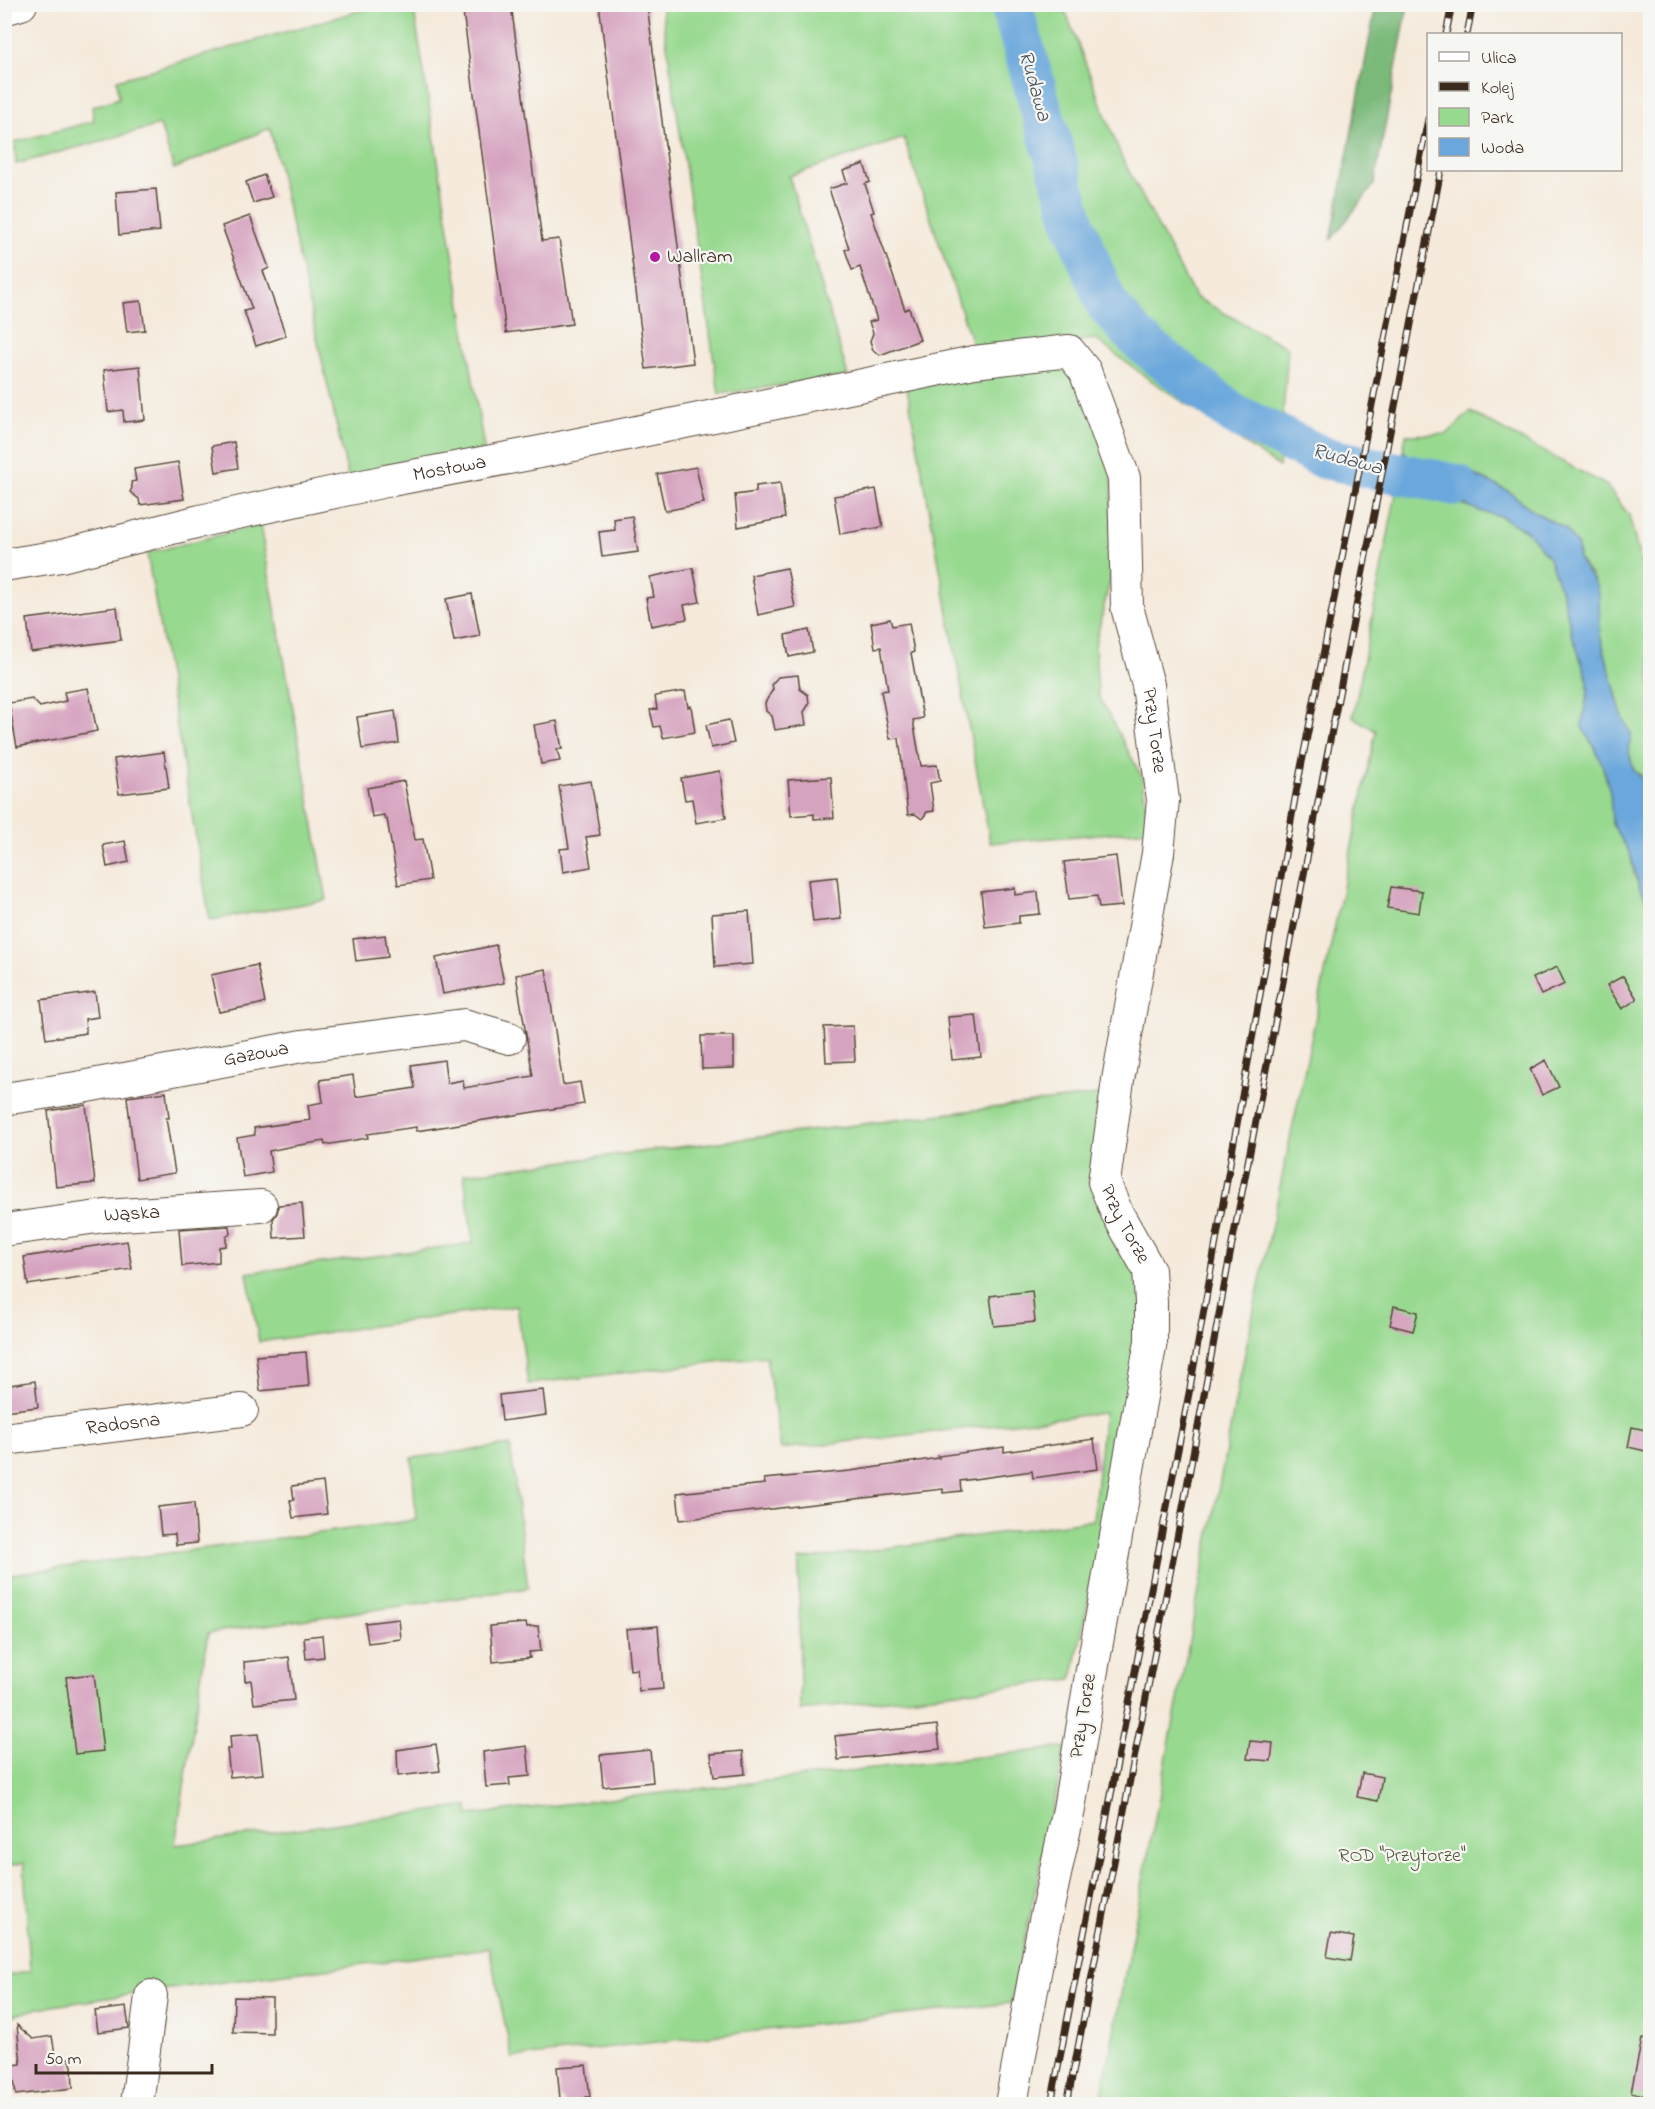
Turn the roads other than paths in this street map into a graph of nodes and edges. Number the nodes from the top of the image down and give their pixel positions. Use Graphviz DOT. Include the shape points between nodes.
graph roads {
  1 [pos="21,4"];
  2 [pos="4,9"];
  3 [pos="1069,351"];
  4 [pos="4,565"];
  5 [pos="509,1038"];
  6 [pos="4,1099"];
  7 [pos="261,1206"];
  8 [pos="4,1230"];
  9 [pos="242,1410"];
  10 [pos="4,1439"];
  11 [pos="151,1996"];
  12 [pos="137,2104"];
  13 [pos="1011,2104"];
  1 -- 2 [label="street"];
  3 -- 4 [label="street, Mostowa" via="974,362 358,487 61,556"];
  3 -- 13 [label="street, Przy Torze" via="1085,371 1124,478 1127,607 1148,686 1163,800 1158,853 1104,1182 1149,1270 1151,1341 1069,1809"];
  5 -- 6 [label="street, Gazowa" via="464,1025 302,1046"];
  7 -- 8 [label="street, Wąska" via="105,1216"];
  9 -- 10 [label="street, Radosna"];
  11 -- 12 [label="street"];
}
